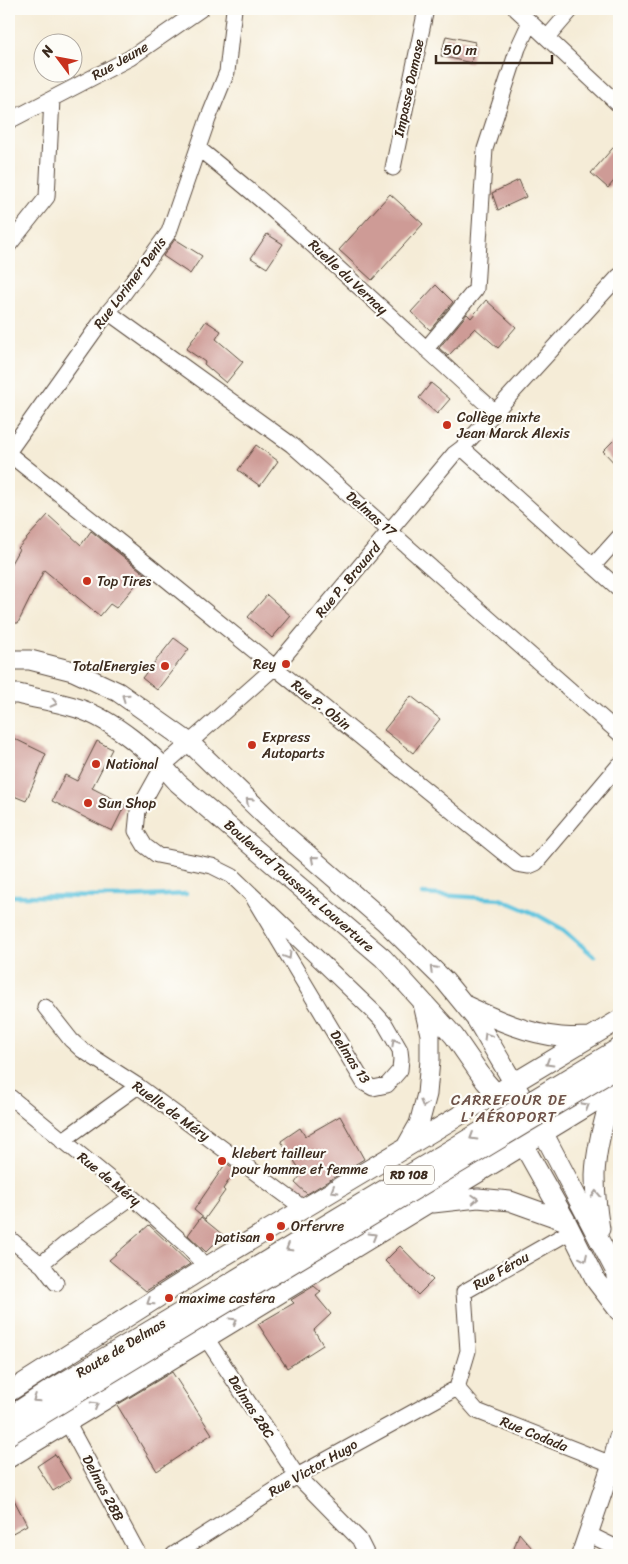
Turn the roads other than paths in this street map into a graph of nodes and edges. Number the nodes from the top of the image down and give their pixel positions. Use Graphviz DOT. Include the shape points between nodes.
graph roads {
  1 [pos="201,9"];
  2 [pos="234,9"];
  3 [pos="426,9"];
  4 [pos="516,9"];
  5 [pos="572,9"];
  6 [pos="530,22"];
  7 [pos="547,38"];
  8 [pos="52,98"];
  9 [pos="619,105"];
  10 [pos="9,121"];
  11 [pos="198,148"];
  12 [pos="393,168"];
  13 [pos="9,245"];
  14 [pos="619,276"];
  15 [pos="108,312"];
  16 [pos="426,350"];
  17 [pos="494,411"];
  18 [pos="462,448"];
  19 [pos="9,453"];
  20 [pos="390,531"];
  21 [pos="619,537"];
  22 [pos="593,566"];
  23 [pos="619,589"];
  24 [pos="9,660"];
  25 [pos="275,667"];
  26 [pos="9,694"];
  27 [pos="619,733"];
  28 [pos="190,743"];
  29 [pos="619,765"];
  30 [pos="163,766"];
  31 [pos="254,899"];
  32 [pos="423,1004"];
  33 [pos="466,1006"];
  34 [pos="45,1007"];
  35 [pos="619,1020"];
  36 [pos="590,1037"];
  37 [pos="619,1048"];
  38 [pos="619,1068"];
  39 [pos="510,1076"];
  40 [pos="138,1086"];
  41 [pos="616,1089"];
  42 [pos="495,1094"];
  43 [pos="9,1096"];
  44 [pos="543,1132"];
  45 [pos="62,1140"];
  46 [pos="406,1148"];
  47 [pos="526,1149"];
  48 [pos="132,1197"];
  49 [pos="427,1204"];
  50 [pos="303,1208"];
  51 [pos="568,1226"];
  52 [pos="9,1238"];
  53 [pos="611,1259"];
  54 [pos="41,1264"];
  55 [pos="206,1267"];
  56 [pos="596,1281"];
  57 [pos="56,1283"];
  58 [pos="619,1296"];
  59 [pos="202,1309"];
  60 [pos="619,1311"];
  61 [pos="206,1338"];
  62 [pos="458,1388"];
  63 [pos="9,1392"];
  64 [pos="9,1417"];
  65 [pos="67,1422"];
  66 [pos="9,1435"];
  67 [pos="619,1436"];
  68 [pos="9,1458"];
  69 [pos="615,1466"];
  70 [pos="296,1476"];
  71 [pos="588,1534"];
  72 [pos="619,1549"];
  73 [pos="139,1555"];
  74 [pos="173,1555"];
  75 [pos="367,1555"];
  76 [pos="581,1555"];
  1 -- 8 [label="street, Rue Jeune" via="130,58"];
  2 -- 11 [label="street, Rue Lorimer Denis" via="227,72"];
  3 -- 12 [label="street, Impasse Damase"];
  4 -- 6 [label="street"];
  5 -- 7 [label="street"];
  6 -- 7 [label="street"];
  6 -- 16 [label="street" via="518,48 485,149 476,289"];
  7 -- 9 [label="street"];
  8 -- 10 [label="street, Rue Jeune"];
  8 -- 13 [label="street" via="47,197"];
  11 -- 15 [label="street, Rue Lorimer Denis" via="169,232"];
  11 -- 16 [label="street, Ruelle du Vernay" via="298,231"];
  14 -- 17 [label="street, Rue P. Brouard"];
  15 -- 19 [label="street, Rue Lorimer Denis"];
  15 -- 20 [label="street, Delmas 17" via="292,445"];
  16 -- 17 [label="street, Ruelle du Vernay"];
  17 -- 18 [label="street, Rue P. Brouard"];
  18 -- 20 [label="street, Rue P. Brouard"];
  18 -- 22 [label="street"];
  19 -- 25 [label="street, Rue P. Obin"];
  20 -- 25 [label="street, Rue P. Brouard"];
  20 -- 27 [label="street, Delmas 17"];
  21 -- 22 [label="street"];
  22 -- 23 [label="street"];
  28 -- 24 [label="main road, Boulevard Toussaint Louverture, one-way" via="118,692 73,671 30,660"];
  25 -- 28 [label="street, Rue P. Brouard"];
  25 -- 29 [label="street, Rue P. Obin" via="523,866 536,863"];
  26 -- 30 [label="main road, Boulevard Toussaint Louverture, one-way" via="78,708 124,734"];
  28 -- 30 [label="street, Rue P. Brouard"];
  33 -- 28 [label="main road, Boulevard Toussaint Louverture, one-way" via="446,981 384,921 277,828"];
  30 -- 31 [label="street, Delmas 13" via="138,811 136,831 146,846 157,855 212,866 232,876"];
  30 -- 32 [label="main road, Boulevard Toussaint Louverture" via="178,783 383,958"];
  31 -- 31 [label="street, Delmas 13, one-way" via="364,1083 373,1088 388,1085 400,1070 402,1059 385,1024"];
  32 -- 42 [label="main road, Boulevard Toussaint Louverture" via="454,1036"];
  32 -- 46 [label="main road, one-way" via="430,1034 427,1094 419,1124"];
  33 -- 36 [label="main road" via="530,1031 561,1037"];
  39 -- 33 [label="main road, Boulevard Toussaint Louverture, one-way"];
  34 -- 40 [label="street, Ruelle de Méry" via="82,1050"];
  35 -- 36 [label="main road"];
  36 -- 39 [label="main road, one-way"];
  37 -- 59 [label="main road, Route de Delmas / RD 108, one-way, bridge"];
  38 -- 59 [label="main road, Route de Delmas / RD 108, bridge"];
  39 -- 42 [label="main road"];
  39 -- 44 [label="main road, Boulevard Toussaint Louverture"];
  40 -- 45 [label="street"];
  40 -- 50 [label="street, Ruelle de Méry"];
  44 -- 41 [label="main road, one-way"];
  53 -- 41 [label="main road, one-way" via="597,1208 595,1174 598,1150"];
  42 -- 46 [label="main road"];
  42 -- 47 [label="main road, Boulevard Toussaint Louverture"];
  43 -- 45 [label="street, Rue de Méry"];
  44 -- 47 [label="main road"];
  44 -- 53 [label="main road, Boulevard Toussaint Louverture"];
  45 -- 48 [label="street, Rue de Méry"];
  46 -- 50 [label="main road, one-way"];
  47 -- 49 [label="main road"];
  47 -- 51 [label="main road, Boulevard Toussaint Louverture"];
  48 -- 54 [label="street"];
  48 -- 55 [label="street, Rue de Méry"];
  49 -- 51 [label="main road, one-way" via="478,1198 510,1201"];
  61 -- 49 [label="main road, one-way"];
  50 -- 55 [label="main road"];
  51 -- 56 [label="main road, Boulevard Toussaint Louverture, one-way"];
  51 -- 62 [label="street, Rue Férou" via="464,1292 468,1351"];
  52 -- 54 [label="street"];
  53 -- 56 [label="street"];
  53 -- 58 [label="main road"];
  54 -- 57 [label="street"];
  55 -- 63 [label="main road, one-way"];
  56 -- 60 [label="main road, Boulevard Toussaint Louverture"];
  59 -- 64 [label="main road, Route de Delmas / RD 108, one-way" via="47,1392"];
  59 -- 66 [label="main road, Route de Delmas / RD 108"];
  65 -- 61 [label="main road, one-way"];
  61 -- 70 [label="street, Delmas 28C"];
  62 -- 69 [label="street, Rue Codada" via="477,1411"];
  62 -- 70 [label="street, Rue Victor Hugo"];
  65 -- 68 [label="main road"];
  65 -- 73 [label="street, Delmas 28B"];
  67 -- 69 [label="main road"];
  69 -- 71 [label="main road"];
  70 -- 74 [label="street, Rue Victor Hugo"];
  70 -- 75 [label="street, Delmas 28C" via="359,1539"];
  71 -- 72 [label="street"];
  71 -- 76 [label="main road"];
}
